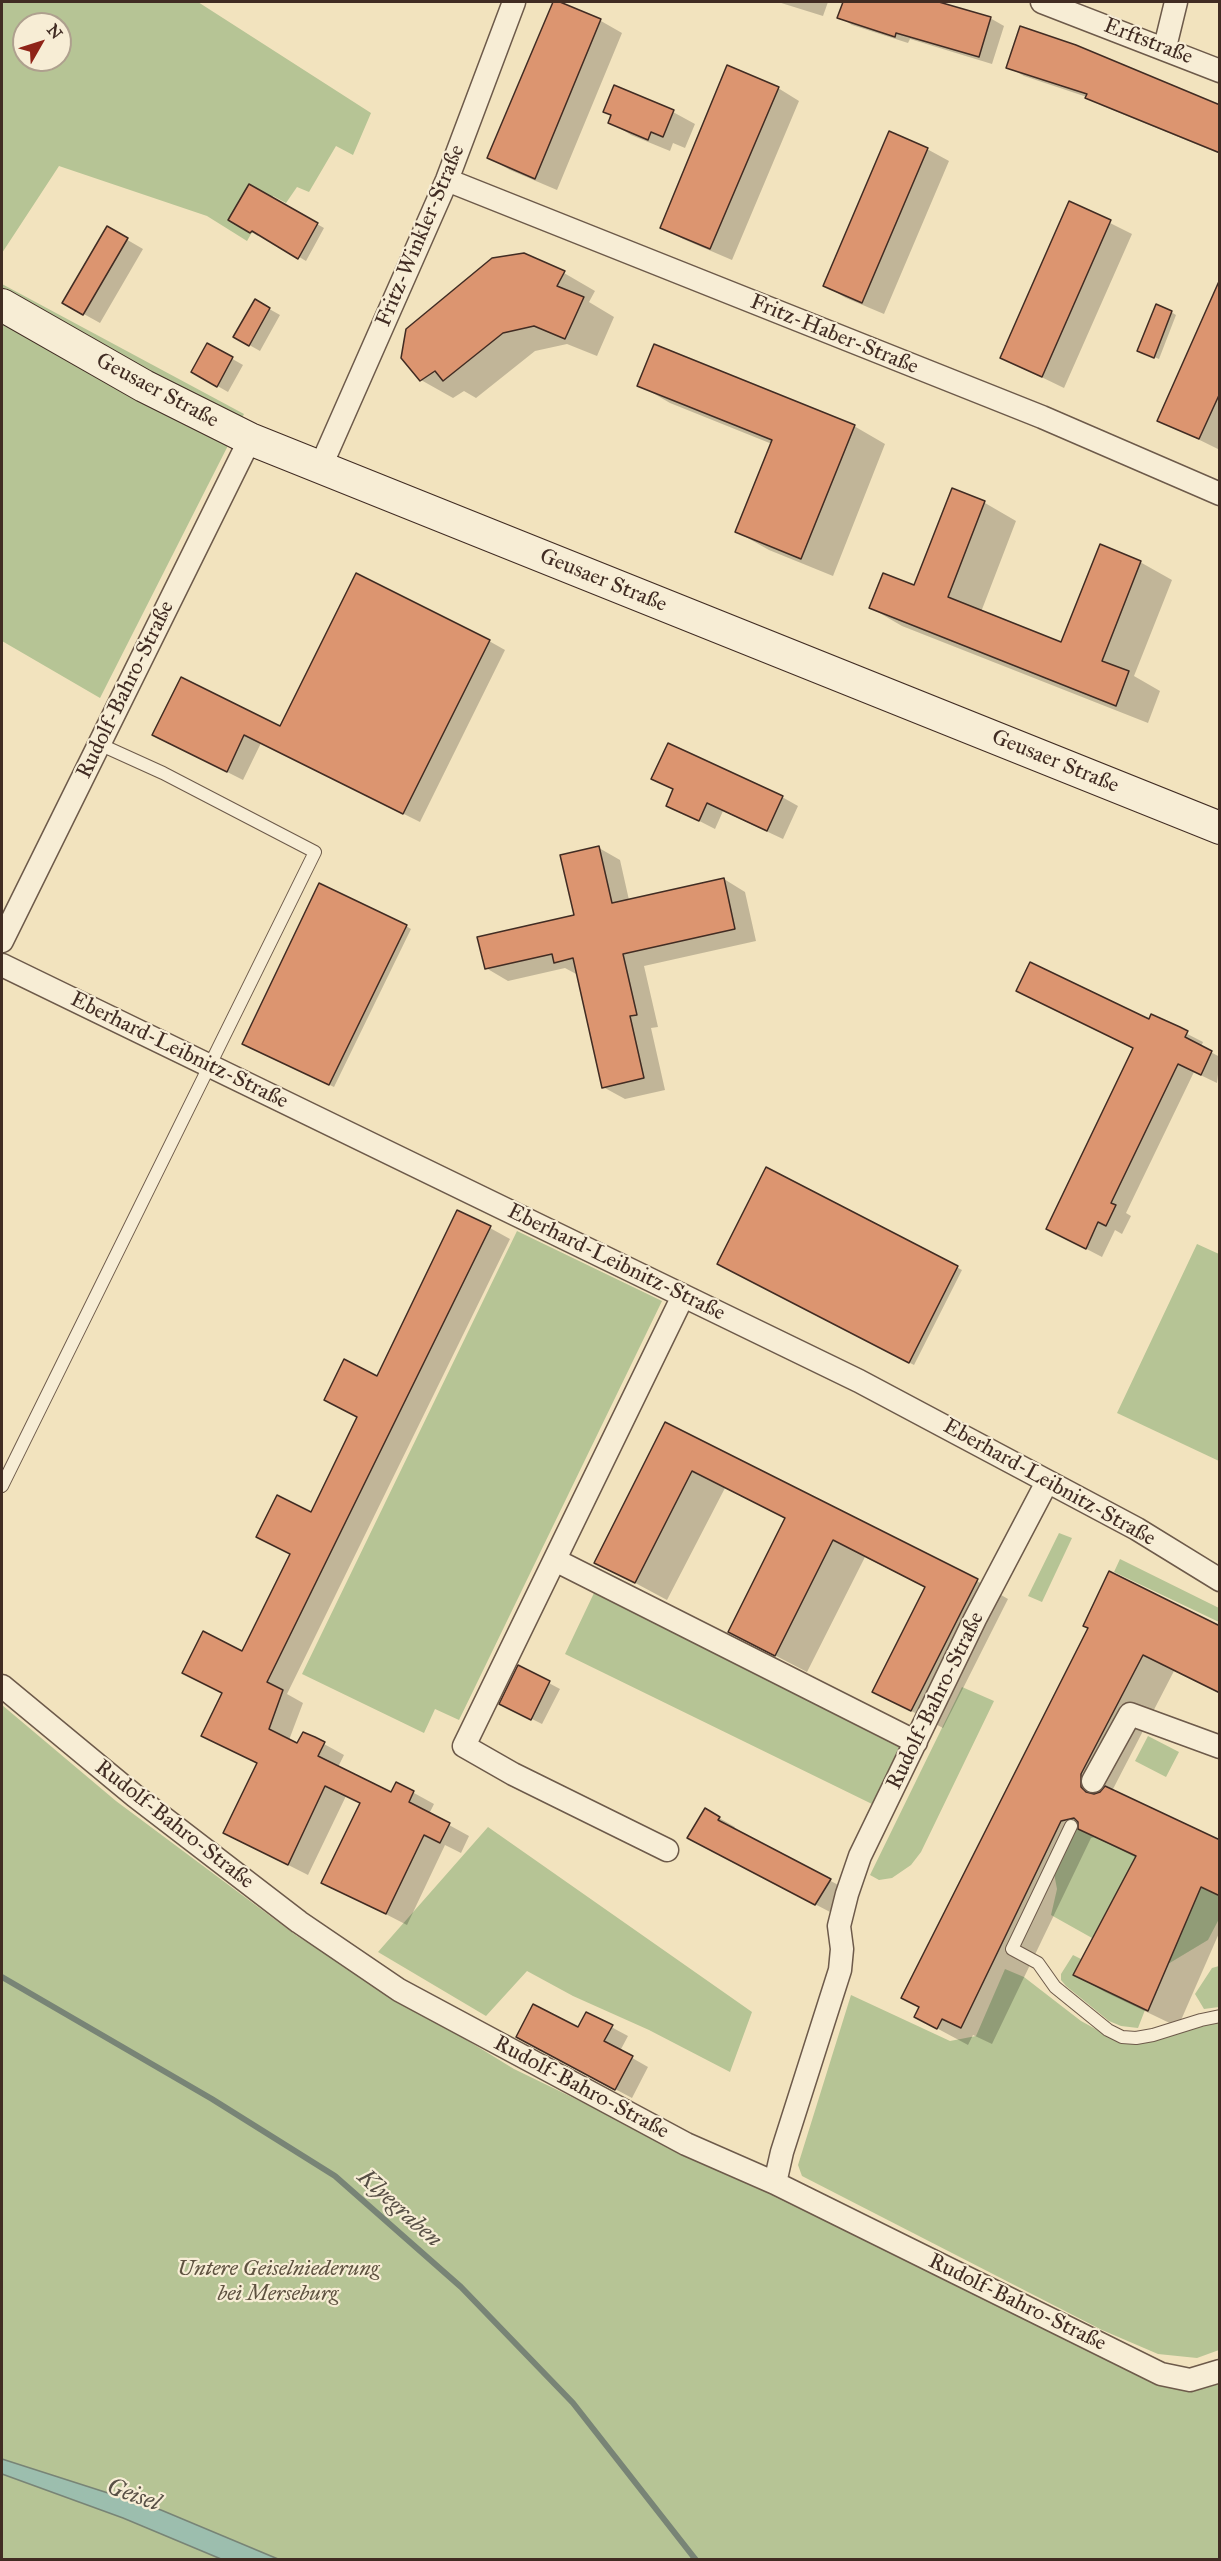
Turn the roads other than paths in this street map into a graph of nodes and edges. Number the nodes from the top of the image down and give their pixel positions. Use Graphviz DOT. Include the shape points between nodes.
graph roads {
  1 [pos="514,2"];
  2 [pos="1042,2"];
  3 [pos="1176,2"];
  4 [pos="1165,47"];
  5 [pos="1220,71"];
  6 [pos="447,180"];
  7 [pos="2,305"];
  8 [pos="250,439"];
  9 [pos="320,468"];
  10 [pos="1220,494"];
  11 [pos="99,744"];
  12 [pos="1220,828"];
  13 [pos="2,941"];
  14 [pos="2,965"];
  15 [pos="209,1064"];
  16 [pos="683,1296"];
  17 [pos="1047,1482"];
  18 [pos="2,1486"];
  19 [pos="555,1560"];
  20 [pos="1220,1581"];
  21 [pos="2,1686"];
  22 [pos="916,1743"];
  23 [pos="1220,1747"];
  24 [pos="1093,1780"];
  25 [pos="1071,1826"];
  26 [pos="667,1850"];
  27 [pos="1220,2016"];
  28 [pos="775,2183"];
  29 [pos="1220,2371"];
  1 -- 6 [label="street, Fritz-Winkler-Straße"];
  2 -- 4 [label="street, Erftstraße"];
  3 -- 4 [label="street"];
  4 -- 5 [label="street, Erftstraße"];
  6 -- 9 [label="street, Fritz-Winkler-Straße"];
  6 -- 10 [label="street, Fritz-Haber-Straße" via="1042,417"];
  7 -- 8 [label="street, Geusaer Straße" via="144,386"];
  8 -- 9 [label="street, Geusaer Straße"];
  8 -- 11 [label="street, Rudolf-Bahro-Straße"];
  9 -- 12 [label="street, Geusaer Straße"];
  11 -- 13 [label="street, Rudolf-Bahro-Straße"];
  11 -- 15 [label="lane" via="315,852"];
  14 -- 15 [label="street, Eberhard-Leibnitz-Straße"];
  15 -- 16 [label="street, Eberhard-Leibnitz-Straße"];
  15 -- 18 [label="lane"];
  16 -- 17 [label="street, Eberhard-Leibnitz-Straße" via="859,1381"];
  16 -- 19 [label="street"];
  17 -- 20 [label="street, Eberhard-Leibnitz-Straße" via="1137,1529"];
  17 -- 22 [label="street, Rudolf-Bahro-Straße"];
  19 -- 22 [label="street"];
  19 -- 26 [label="street" via="464,1746"];
  21 -- 28 [label="street, Rudolf-Bahro-Straße" via="135,1796 299,1922 399,1990 686,2144"];
  22 -- 28 [label="street, Rudolf-Bahro-Straße" via="863,1849 847,1894 840,1926 840,1970"];
  23 -- 24 [label="street" via="1130,1714"];
  25 -- 27 [label="lane" via="1012,1948 1038,1963 1055,1987 1122,2037 1153,2036"];
  28 -- 29 [label="street, Rudolf-Bahro-Straße" via="1161,2374 1190,2380"];
}
